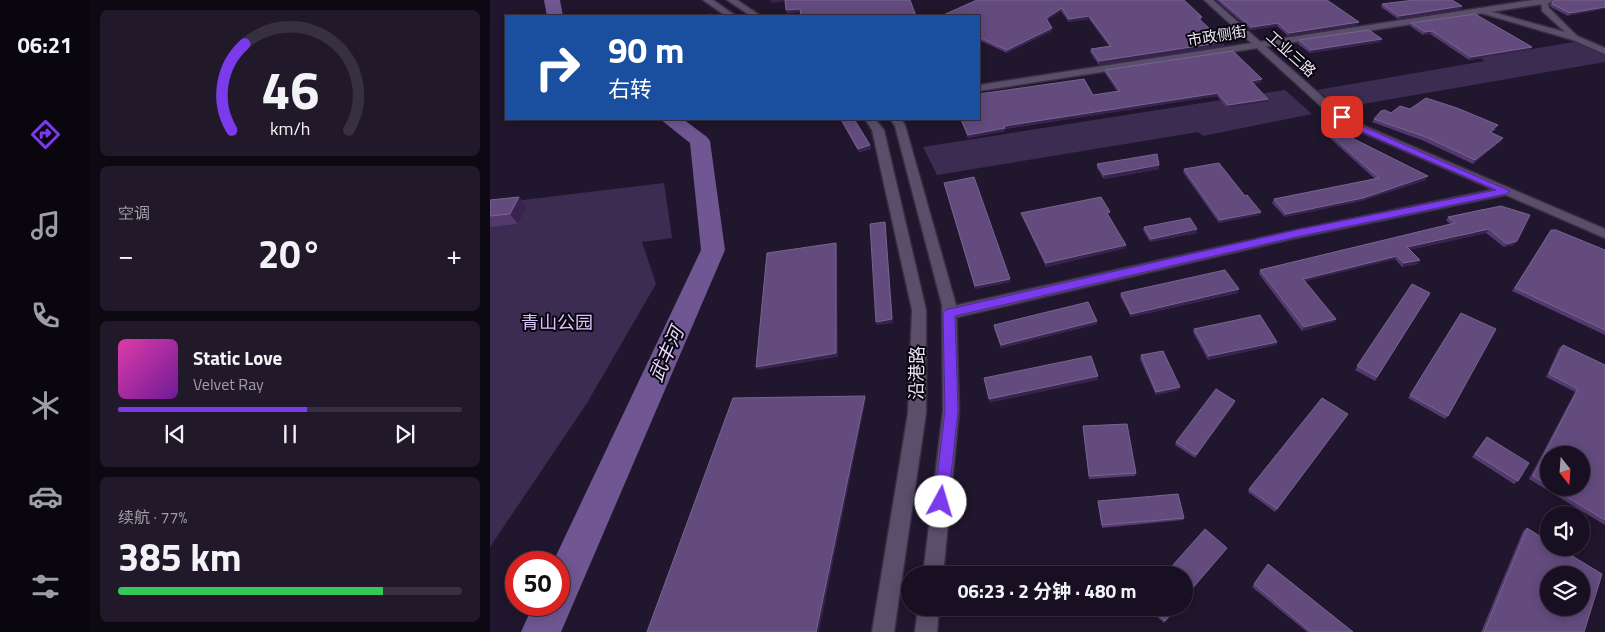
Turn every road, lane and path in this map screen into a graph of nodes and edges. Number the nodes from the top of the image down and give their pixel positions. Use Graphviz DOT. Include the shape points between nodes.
graph roads {
  1 [pos="707,0"];
  2 [pos="731,0"];
  3 [pos="1208,0"];
  4 [pos="1547,0"];
  5 [pos="1478,11"];
  6 [pos="730,15"];
  7 [pos="755,15"];
  8 [pos="1576,38"];
  9 [pos="1259,45"];
  10 [pos="1605,50"];
  11 [pos="980,88"];
  12 [pos="871,120"];
  13 [pos="896,120"];
  14 [pos="1506,191"];
  15 [pos="1605,234"];
  16 [pos="949,313"];
  17 [pos="934,566"];
  18 [pos="928,616"];
  19 [pos="883,632"];
  20 [pos="926,632"];
  1 -- 6 [label="main road"];
  2 -- 7 [label="main road"];
  3 -- 9 [label="main road, 工业三路"];
  4 -- 5 [label="main road, 市政侧街"];
  4 -- 8 [label="main road" via="1545,9"];
  5 -- 8 [label="main road"];
  5 -- 9 [label="main road, 市政侧街"];
  8 -- 10 [label="main road"];
  9 -- 11 [label="main road, 市政侧街"];
  9 -- 14 [label="main road, 工业三路" via="1328,107 1356,126"];
  12 -- 19 [label="main road, 沿港路" via="878,130 919,310 916,413"];
  13 -- 16 [label="main road, 沿港路" via="922,200"];
  14 -- 15 [label="main road, 工业三路"];
  14 -- 16 [label="main road" via="1296,234"];
  16 -- 17 [label="main road, 沿港路" via="951,411"];
  18 -- 20 [label="main road"];
}
